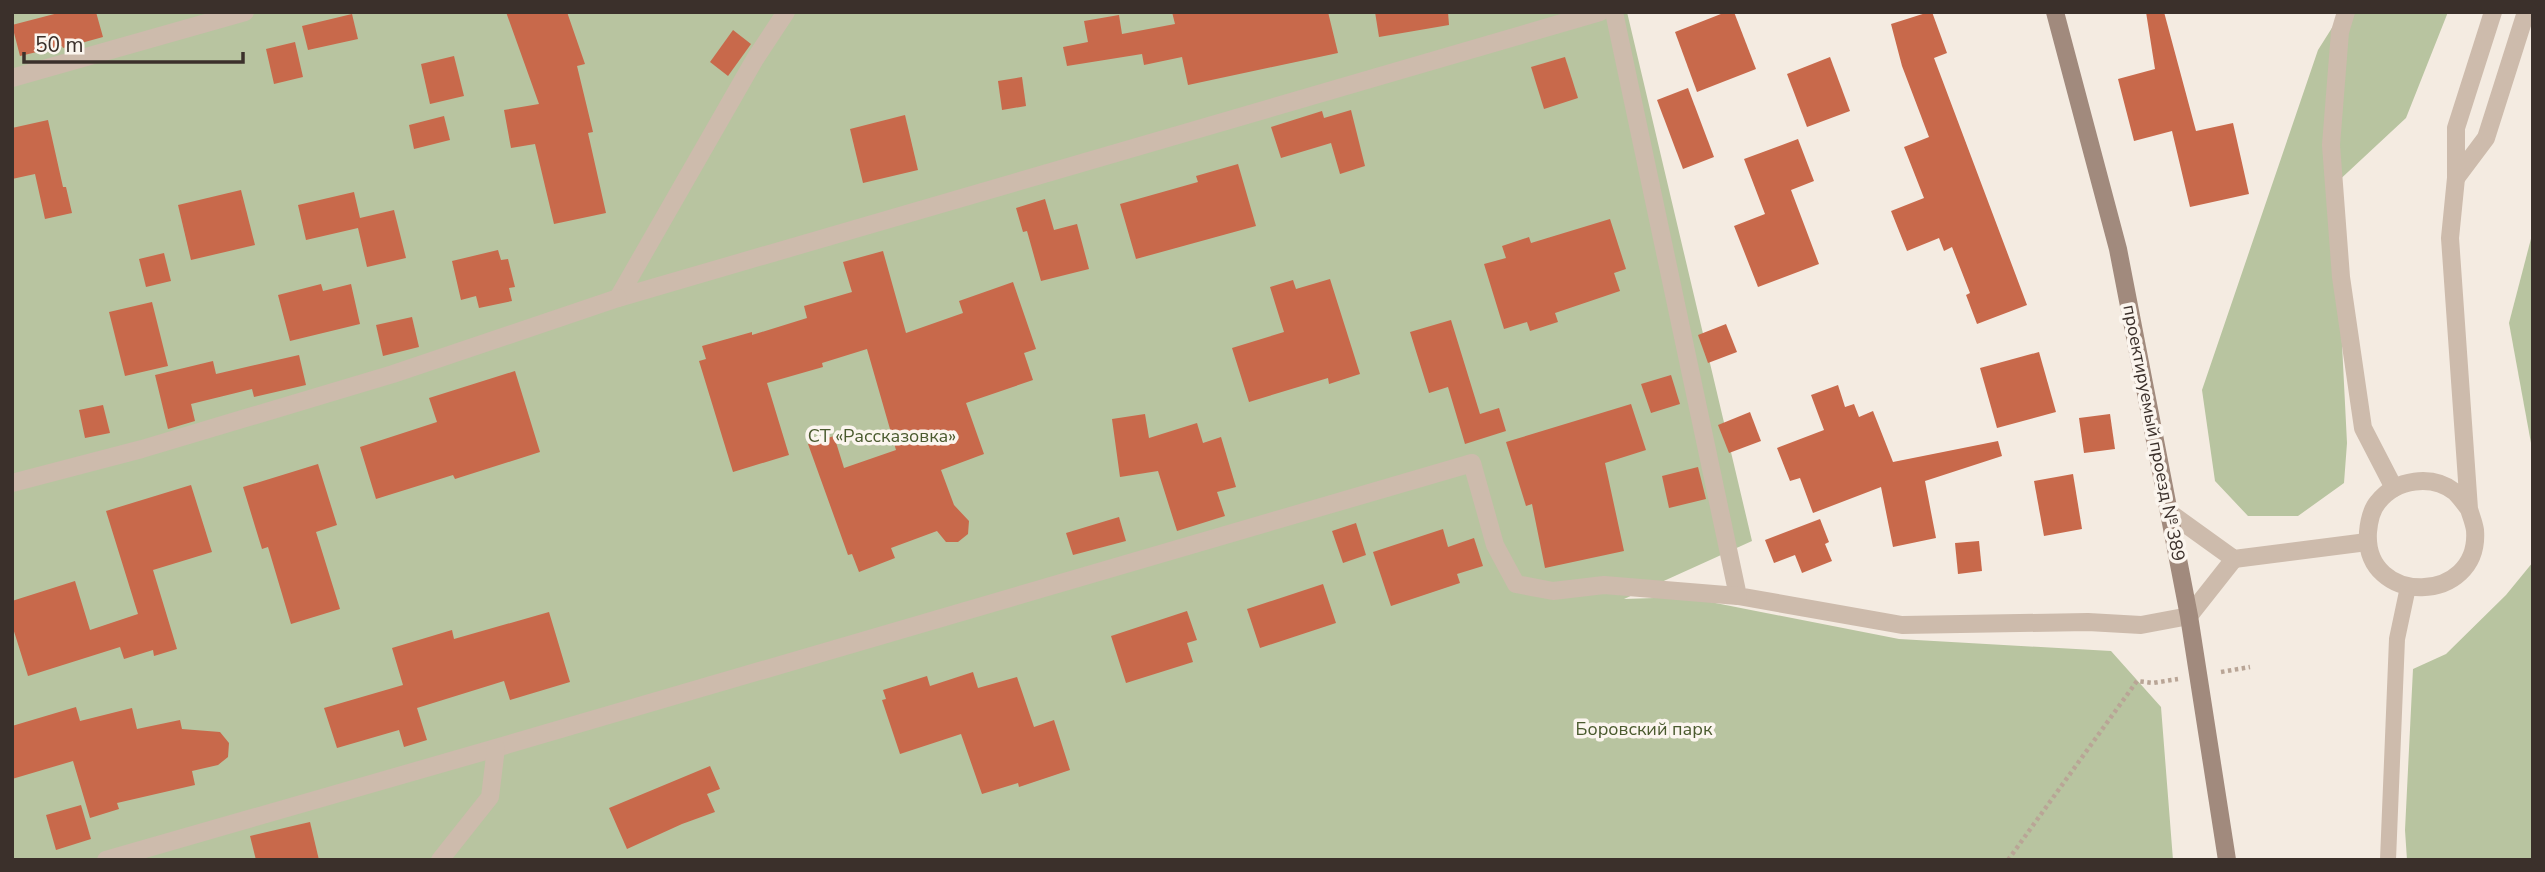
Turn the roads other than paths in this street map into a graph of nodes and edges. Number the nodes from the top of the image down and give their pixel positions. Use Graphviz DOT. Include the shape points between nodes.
graph roads {
  1 [pos="245,12"];
  2 [pos="786,12"];
  3 [pos="1600,12"];
  4 [pos="1614,12"];
  5 [pos="2055,12"];
  6 [pos="2346,12"];
  7 [pos="2493,12"];
  8 [pos="2526,12"];
  9 [pos="12,78"];
  10 [pos="2456,178"];
  11 [pos="618,298"];
  12 [pos="12,484"];
  13 [pos="2394,488"];
  14 [pos="2469,509"];
  15 [pos="2170,513"];
  16 [pos="2367,542"];
  17 [pos="2234,559"];
  18 [pos="2408,587"];
  19 [pos="1738,596"];
  20 [pos="2189,616"];
  21 [pos="496,748"];
  22 [pos="106,860"];
  23 [pos="440,860"];
  24 [pos="2227,860"];
  25 [pos="2388,860"];
  1 -- 9 [label="street"];
  2 -- 11 [label="street"];
  3 -- 11 [label="street"];
  4 -- 19 [label="street"];
  5 -- 15 [label="main road, проектируемый проезд № 389" via="2119,249"];
  6 -- 13 [label="street" via="2340,32 2331,145 2341,276 2363,428"];
  7 -- 10 [label="street" via="2456,128"];
  8 -- 10 [label="street" via="2486,138"];
  10 -- 14 [label="street" via="2451,268"];
  11 -- 12 [label="street" via="393,374"];
  13 -- 14 [label="street" via="2414,481 2436,483 2455,492"];
  13 -- 16 [label="street" via="2378,502 2369,520"];
  14 -- 18 [label="street" via="2475,529 2473,550 2464,568 2448,582"];
  15 -- 17 [label="street"];
  15 -- 20 [label="main road, проектируемый проезд № 389"];
  16 -- 17 [label="street"];
  16 -- 18 [label="street" via="2374,562 2388,578"];
  17 -- 20 [label="street"];
  18 -- 25 [label="lane" via="2397,639"];
  19 -- 20 [label="street" via="1902,625 2141,625"];
  19 -- 21 [label="street" via="1604,585 1553,591 1516,584 1495,545 1472,463"];
  20 -- 24 [label="main road, проектируемый проезд № 389"];
  21 -- 22 [label="street"];
  21 -- 23 [label="street" via="490,797"];
}
